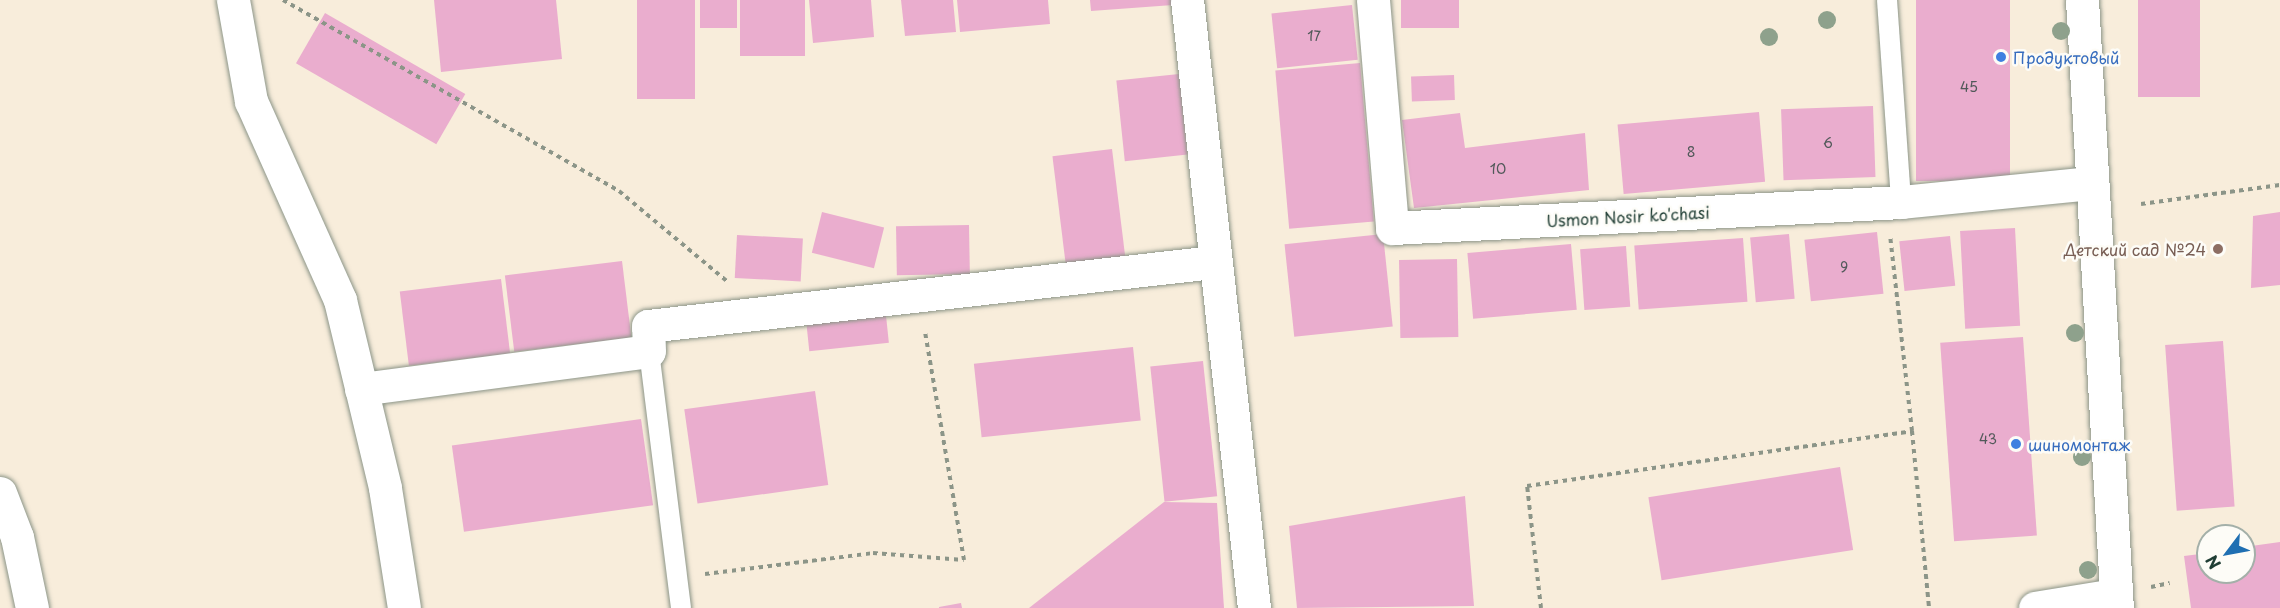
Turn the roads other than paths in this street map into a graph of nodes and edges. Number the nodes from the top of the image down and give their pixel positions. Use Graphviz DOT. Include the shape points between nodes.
graph roads {
  1 [pos="233,0"];
  2 [pos="1187,0"];
  3 [pos="1373,0"];
  4 [pos="1887,0"];
  5 [pos="2082,0"];
  6 [pos="2092,183"];
  7 [pos="1894,202"];
  8 [pos="1213,262"];
  9 [pos="649,351"];
  10 [pos="361,389"];
  11 [pos="0,493"];
  12 [pos="2116,601"];
  13 [pos="32,608"];
  14 [pos="404,608"];
  15 [pos="681,608"];
  16 [pos="1254,608"];
  17 [pos="2035,608"];
  1 -- 10 [label="street" via="251,101 340,300"];
  2 -- 8 [label="street"];
  3 -- 7 [label="street, Usmon Nosir ko'chasi" via="1392,228"];
  4 -- 7 [label="lane"];
  5 -- 6 [label="street"];
  6 -- 7 [label="street, Usmon Nosir ko'chasi"];
  6 -- 12 [label="street"];
  8 -- 9 [label="street" via="648,326"];
  8 -- 16 [label="street"];
  9 -- 10 [label="street"];
  9 -- 15 [label="lane"];
  10 -- 14 [label="street" via="385,488"];
  11 -- 13 [label="street" via="17,537"];
  12 -- 17 [label="street"];
}
